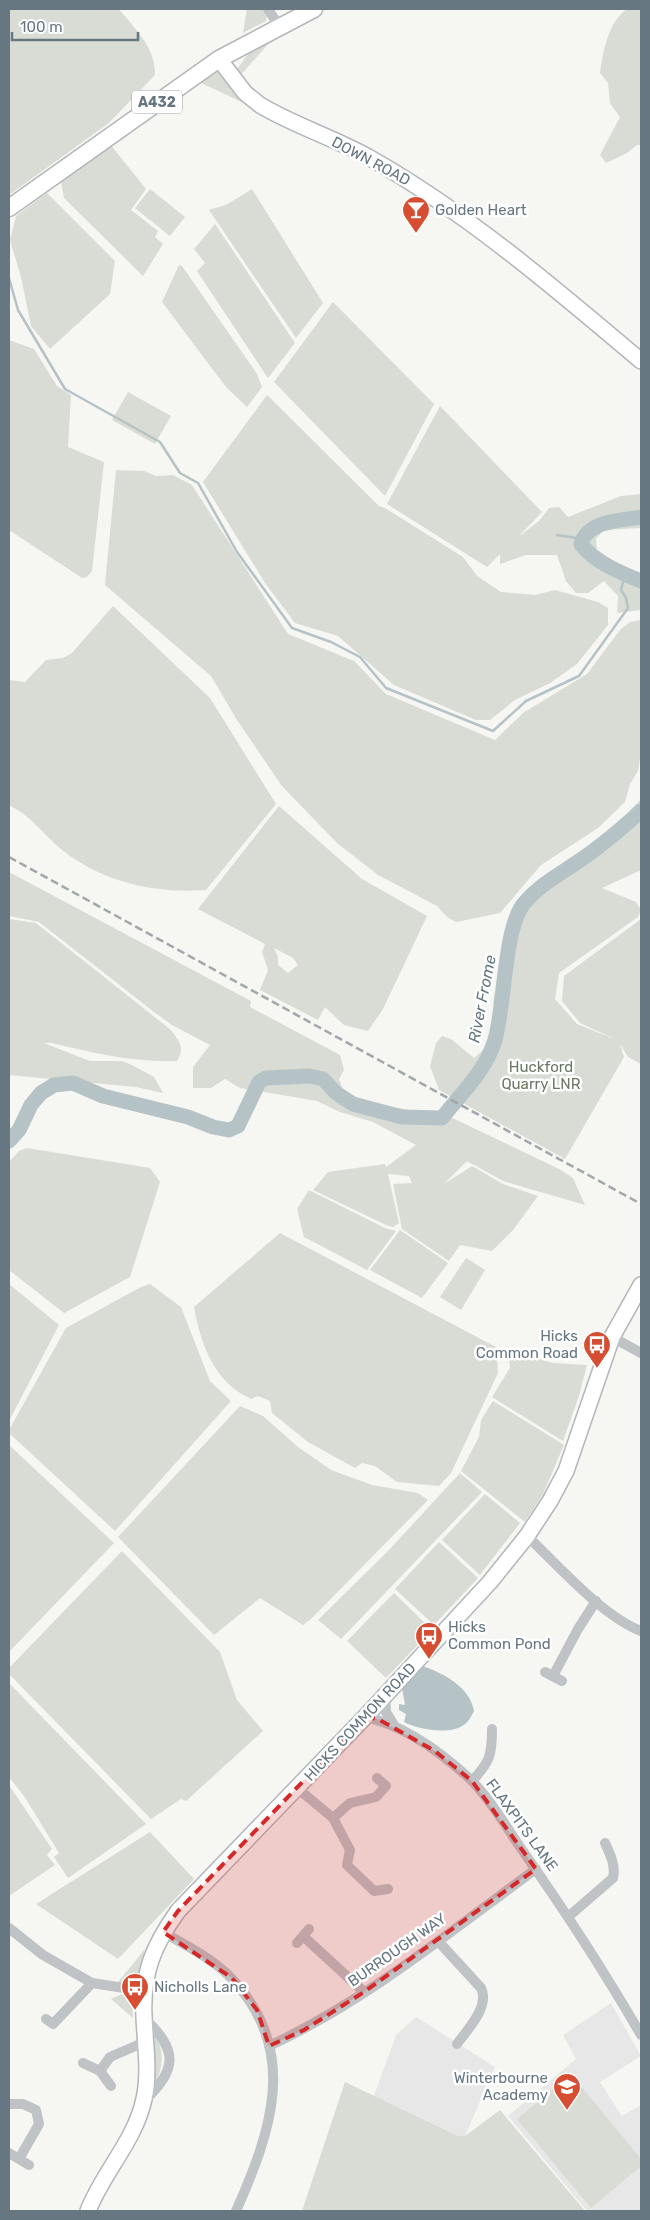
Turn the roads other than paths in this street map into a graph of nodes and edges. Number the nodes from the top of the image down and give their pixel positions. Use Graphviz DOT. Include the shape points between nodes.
graph roads {
  1 [pos="268,9"];
  2 [pos="314,9"];
  3 [pos="279,26"];
  4 [pos="218,59"];
  5 [pos="9,208"];
  6 [pos="641,361"];
  7 [pos="641,1285"];
  8 [pos="612,1337"];
  9 [pos="641,1353"];
  10 [pos="527,1536"];
  11 [pos="596,1601"];
  12 [pos="641,1631"];
  13 [pos="554,1676"];
  14 [pos="385,1695"];
  15 [pos="365,1717"];
  16 [pos="394,1725"];
  17 [pos="492,1730"];
  18 [pos="377,1778"];
  19 [pos="472,1781"];
  20 [pos="297,1788"];
  21 [pos="333,1818"];
  22 [pos="605,1843"];
  23 [pos="536,1870"];
  24 [pos="388,1889"];
  25 [pos="568,1917"];
  26 [pos="10,1931"];
  27 [pos="163,1932"];
  28 [pos="303,1936"];
  29 [pos="438,1941"];
  30 [pos="92,1984"];
  31 [pos="144,1991"];
  32 [pos="364,1992"];
  33 [pos="144,2018"];
  34 [pos="46,2019"];
  35 [pos="641,2035"];
  36 [pos="147,2041"];
  37 [pos="457,2044"];
  38 [pos="270,2046"];
  39 [pos="83,2063"];
  40 [pos="100,2071"];
  41 [pos="111,2086"];
  42 [pos="144,2101"];
  43 [pos="9,2104"];
  44 [pos="9,2153"];
  45 [pos="19,2159"];
  46 [pos="29,2164"];
  47 [pos="88,2211"];
  48 [pos="236,2211"];
  1 -- 3 [label="street"];
  2 -- 3 [label="main road, A432"];
  3 -- 4 [label="main road, A432"];
  4 -- 5 [label="main road, A432"];
  4 -- 6 [label="street, DOWN ROAD" via="245,93 260,105 369,157 420,189 526,267"];
  7 -- 8 [label="street, HICKS COMMON ROAD"];
  8 -- 9 [label="street"];
  8 -- 10 [label="street, HICKS COMMON ROAD" via="566,1471"];
  10 -- 11 [label="street"];
  10 -- 14 [label="street, HICKS COMMON ROAD" via="490,1582"];
  11 -- 12 [label="street"];
  11 -- 13 [label="street"];
  14 -- 15 [label="street, HICKS COMMON ROAD"];
  14 -- 16 [label="street" via="386,1712"];
  15 -- 16 [label="street, FLAXPITS LANE"];
  15 -- 20 [label="street, HICKS COMMON ROAD"];
  16 -- 19 [label="street, FLAXPITS LANE"];
  17 -- 19 [label="street" via="490,1759"];
  18 -- 21 [label="street" via="386,1786 376,1797 350,1802"];
  19 -- 23 [label="street, FLAXPITS LANE"];
  20 -- 21 [label="street"];
  20 -- 27 [label="street, HICKS COMMON ROAD" via="178,1911"];
  21 -- 24 [label="street" via="350,1850 347,1865 374,1890"];
  22 -- 25 [label="street" via="615,1872 613,1878"];
  23 -- 25 [label="street, FLAXPITS LANE"];
  23 -- 29 [label="street, BURROUGH WAY"];
  25 -- 35 [label="street, FLAXPITS LANE"];
  26 -- 30 [label="street"];
  27 -- 31 [label="street" via="149,1964"];
  27 -- 38 [label="street" via="232,1978 257,2010"];
  28 -- 32 [label="street"];
  29 -- 32 [label="street, BURROUGH WAY"];
  29 -- 37 [label="street" via="484,1995 483,2005"];
  30 -- 31 [label="street"];
  30 -- 34 [label="street" via="53,2024"];
  31 -- 33 [label="street"];
  32 -- 38 [label="street, BURROUGH WAY" via="304,2030"];
  33 -- 36 [label="street"];
  33 -- 42 [label="street" via="166,2042 169,2056 166,2074"];
  36 -- 40 [label="street" via="110,2057"];
  36 -- 42 [label="street"];
  38 -- 48 [label="street" via="275,2090 271,2117 256,2165"];
  39 -- 40 [label="street"];
  40 -- 41 [label="street"];
  42 -- 47 [label="street" via="134,2129"];
  43 -- 45 [label="street" via="23,2104 36,2110 39,2124"];
  44 -- 45 [label="street"];
  45 -- 46 [label="street"];
}
